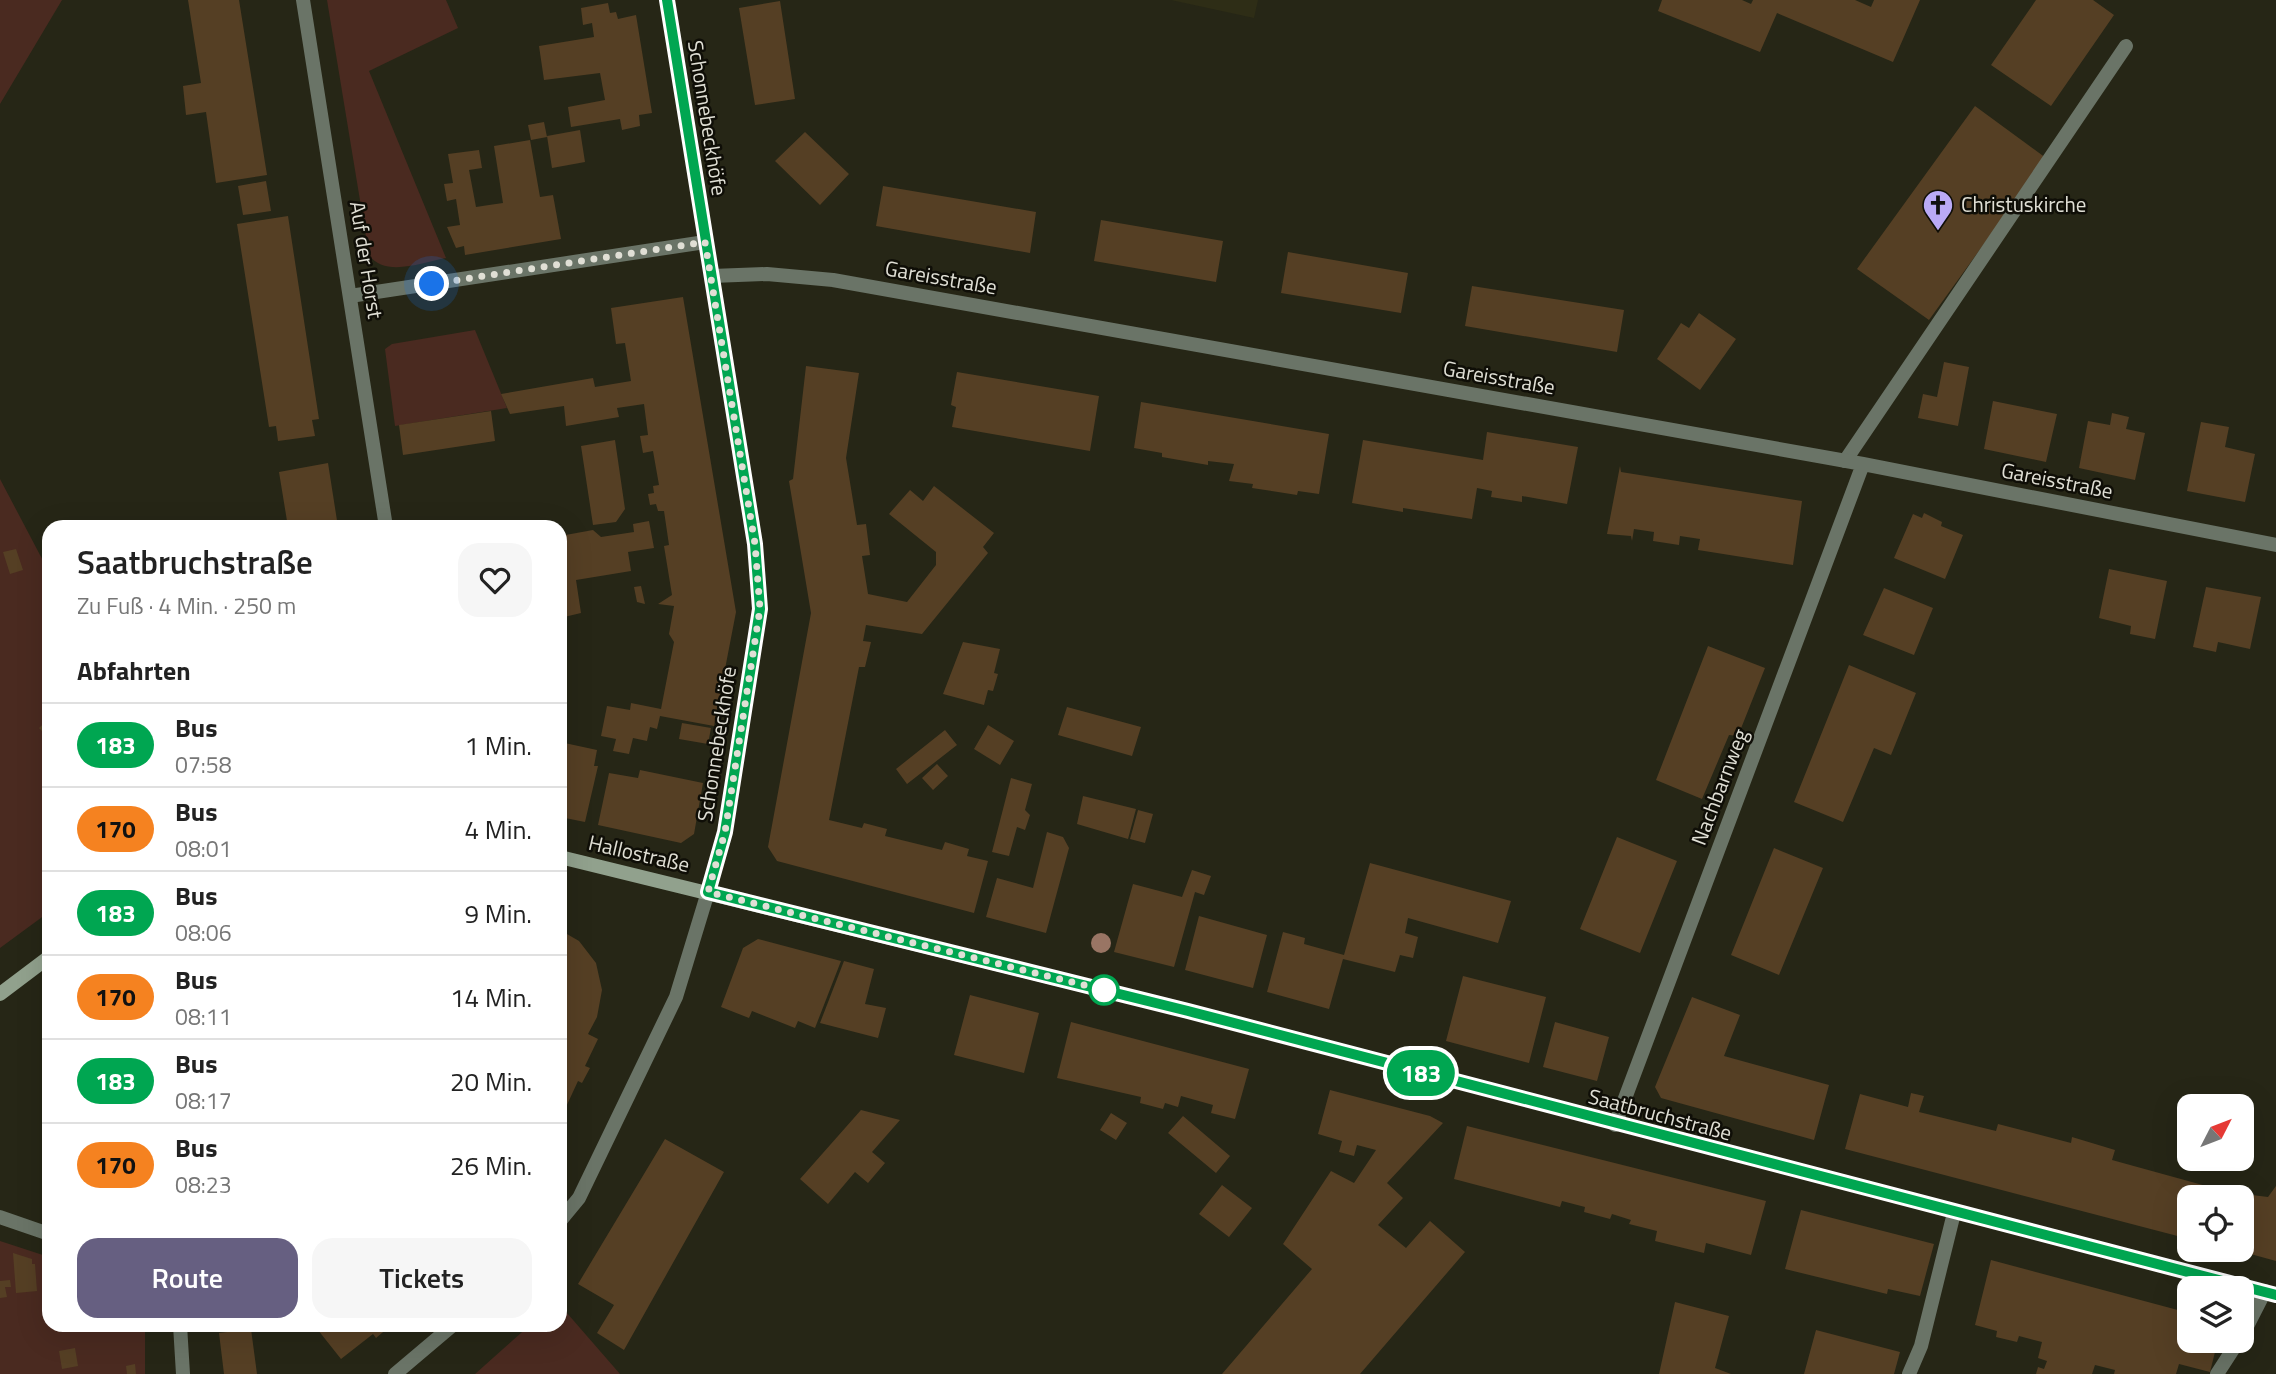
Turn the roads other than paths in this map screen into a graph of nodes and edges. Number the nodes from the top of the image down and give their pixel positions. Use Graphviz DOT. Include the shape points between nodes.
graph roads {
  1 [pos="303,0"];
  2 [pos="667,0"];
  3 [pos="2126,46"];
  4 [pos="705,242"];
  5 [pos="712,276"];
  6 [pos="350,296"];
  7 [pos="1845,461"];
  8 [pos="1863,464"];
  9 [pos="385,520"];
  10 [pos="2276,545"];
  11 [pos="567,859"];
  12 [pos="708,892"];
  13 [pos="42,962"];
  14 [pos="0,994"];
  15 [pos="1615,1125"];
  16 [pos="567,1213"];
  17 [pos="1954,1213"];
  18 [pos="0,1217"];
  19 [pos="42,1232"];
  20 [pos="2270,1293"];
  21 [pos="2254,1318"];
  22 [pos="180,1332"];
  23 [pos="445,1332"];
  24 [pos="2231,1353"];
  25 [pos="183,1374"];
  26 [pos="394,1374"];
  27 [pos="1909,1374"];
  28 [pos="2217,1374"];
  1 -- 6 [label="street, Auf der Horst"];
  2 -- 4 [label="main road, Schonnebeckhöfe"];
  3 -- 7 [label="street"];
  4 -- 5 [label="main road, Schonnebeckhöfe"];
  4 -- 6 [label="street"];
  5 -- 7 [label="street, Gareisstraße" via="766,274 833,280"];
  5 -- 12 [label="main road, Schonnebeckhöfe" via="755,544 760,609 725,832"];
  6 -- 9 [label="street, Auf der Horst"];
  7 -- 8 [label="street, Gareisstraße"];
  8 -- 10 [label="street, Gareisstraße"];
  8 -- 15 [label="street, Nachbarnweg"];
  11 -- 12 [label="main road, Hallostraße"];
  12 -- 15 [label="main road, Saatbruchstraße" via="1188,1011"];
  12 -- 16 [label="street, Schonnebeckhöfe" via="676,997 579,1198"];
  13 -- 14 [label="main road"];
  15 -- 17 [label="main road, Saatbruchstraße"];
  17 -- 20 [label="main road, Saatbruchstraße"];
  17 -- 27 [label="street" via="1921,1346"];
  18 -- 19 [label="street"];
  20 -- 21 [label="street"];
  22 -- 25 [label="street"];
  23 -- 26 [label="street"];
  24 -- 28 [label="street"];
}
